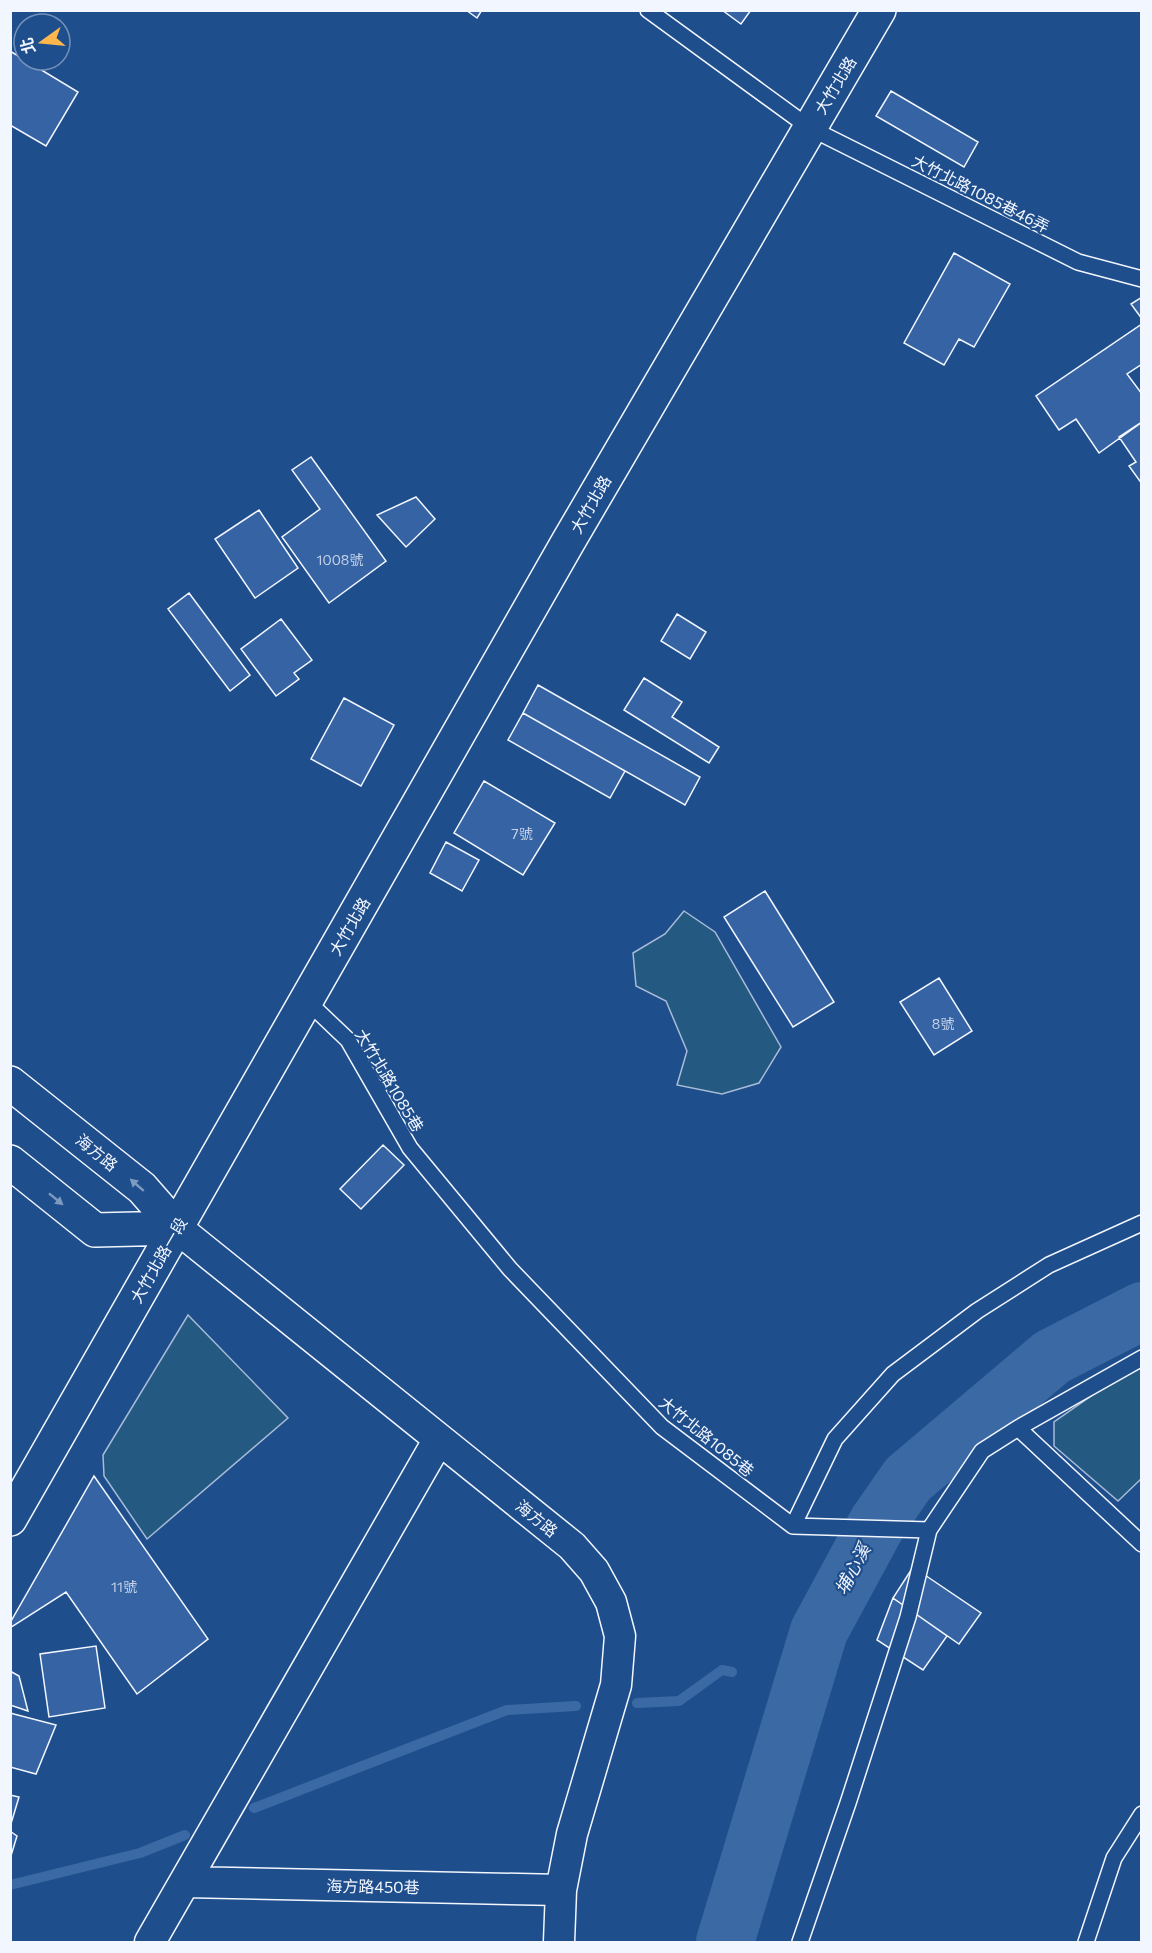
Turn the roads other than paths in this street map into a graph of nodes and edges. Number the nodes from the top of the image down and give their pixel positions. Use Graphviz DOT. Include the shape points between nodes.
graph roads {
  1 [pos="648,10"];
  2 [pos="879,10"];
  3 [pos="810,128"];
  4 [pos="1142,279"];
  5 [pos="306,1000"];
  6 [pos="10,1083"];
  7 [pos="10,1162"];
  8 [pos="1142,1223"];
  9 [pos="177,1228"];
  10 [pos="1142,1358"];
  11 [pos="1018,1428"];
  12 [pos="439,1439"];
  13 [pos="10,1519"];
  14 [pos="793,1526"];
  15 [pos="929,1530"];
  16 [pos="1142,1544"];
  17 [pos="1142,1814"];
  18 [pos="185,1882"];
  19 [pos="561,1890"];
  20 [pos="150,1942"];
  21 [pos="559,1942"];
  22 [pos="800,1942"];
  23 [pos="1086,1942"];
  1 -- 3 [label="lane, 大竹北路1085巷46弄"];
  2 -- 3 [label="street, 大竹北路"];
  3 -- 4 [label="lane, 大竹北路1085巷46弄" via="1078,262"];
  3 -- 5 [label="street, 大竹北路"];
  5 -- 9 [label="street, 大竹北路一段"];
  5 -- 14 [label="lane, 大竹北路1085巷" via="348,1040 410,1148 510,1269 662,1427"];
  9 -- 6 [label="street, 海方路, one-way" via="142,1188"];
  7 -- 9 [label="street, one-way" via="95,1230"];
  8 -- 14 [label="lane" via="1050,1265 977,1311 893,1374 835,1438"];
  9 -- 12 [label="street, 海方路"];
  9 -- 13 [label="street, 大竹北路一段"];
  10 -- 11 [label="lane"];
  11 -- 15 [label="lane" via="982,1451"];
  11 -- 16 [label="lane"];
  12 -- 18 [label="street"];
  12 -- 19 [label="street, 海方路" via="572,1546 594,1571 611,1602 620,1636 616,1685 572,1834"];
  14 -- 15 [label="lane"];
  15 -- 22 [label="lane" via="908,1617"];
  17 -- 23 [label="lane" via="1114,1858"];
  18 -- 19 [label="street, 海方路450巷"];
  18 -- 20 [label="street"];
  19 -- 21 [label="street, 海方路"];
}
